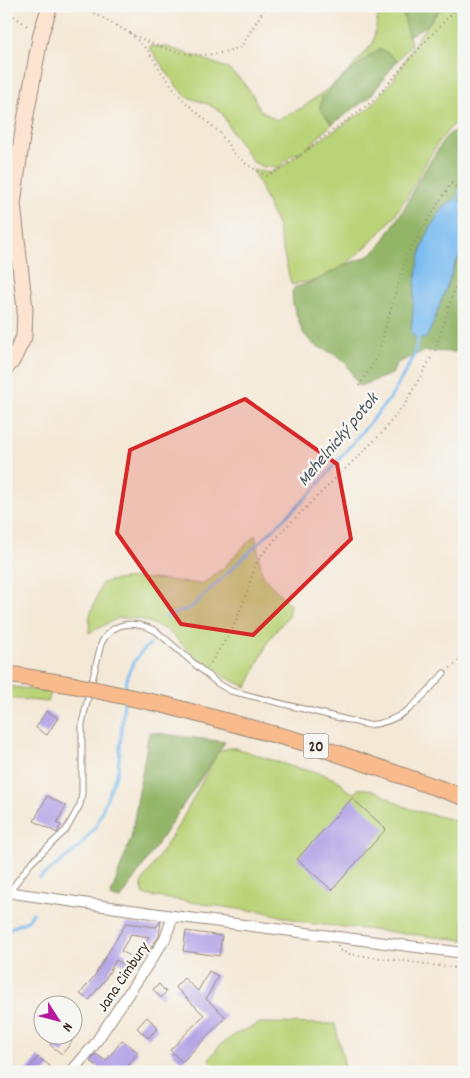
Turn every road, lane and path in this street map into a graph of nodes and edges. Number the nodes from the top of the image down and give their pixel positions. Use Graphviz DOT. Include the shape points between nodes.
graph roads {
  1 [pos="50,6"];
  2 [pos="80,6"];
  3 [pos="266,6"];
  4 [pos="459,6"];
  5 [pos="6,10"];
  6 [pos="41,33"];
  7 [pos="130,33"];
  8 [pos="464,194"];
  9 [pos="464,259"];
  10 [pos="6,368"];
  11 [pos="360,386"];
  12 [pos="464,657"];
  13 [pos="204,673"];
  14 [pos="444,673"];
  15 [pos="6,674"];
  16 [pos="464,797"];
  17 [pos="8,892"];
  18 [pos="173,916"];
  19 [pos="335,937"];
  20 [pos="464,954"];
  21 [pos="464,969"];
  22 [pos="71,1072"];
  1 -- 6 [label="street"];
  2 -- 7 [label="path"];
  3 -- 7 [label="path" via="241,47 214,54 176,53"];
  4 -- 7 [label="path" via="373,101 289,164 266,176 246,164 220,133 182,99 149,52"];
  5 -- 6 [label="path" via="25,26"];
  6 -- 10 [label="street" via="12,204 25,309 24,337"];
  8 -- 11 [label="path" via="451,184 407,254 377,357"];
  9 -- 13 [label="path" via="435,351 406,402 382,434 284,529 262,555 233,628"];
  12 -- 14 [label="path"];
  13 -- 14 [label="lane" via="231,691 368,725 386,723 401,716"];
  13 -- 17 [label="lane" via="156,631 141,625 122,625 109,632 102,644 84,709 80,804 66,830 31,863"];
  15 -- 16 [label="main road, 20, bridge" via="165,705 310,744"];
  17 -- 18 [label="street"];
  18 -- 19 [label="street"];
  18 -- 22 [label="street, Jana Cimbury" via="165,939 94,1045"];
  19 -- 20 [label="street"];
  19 -- 21 [label="path" via="339,950 349,954"];
}
